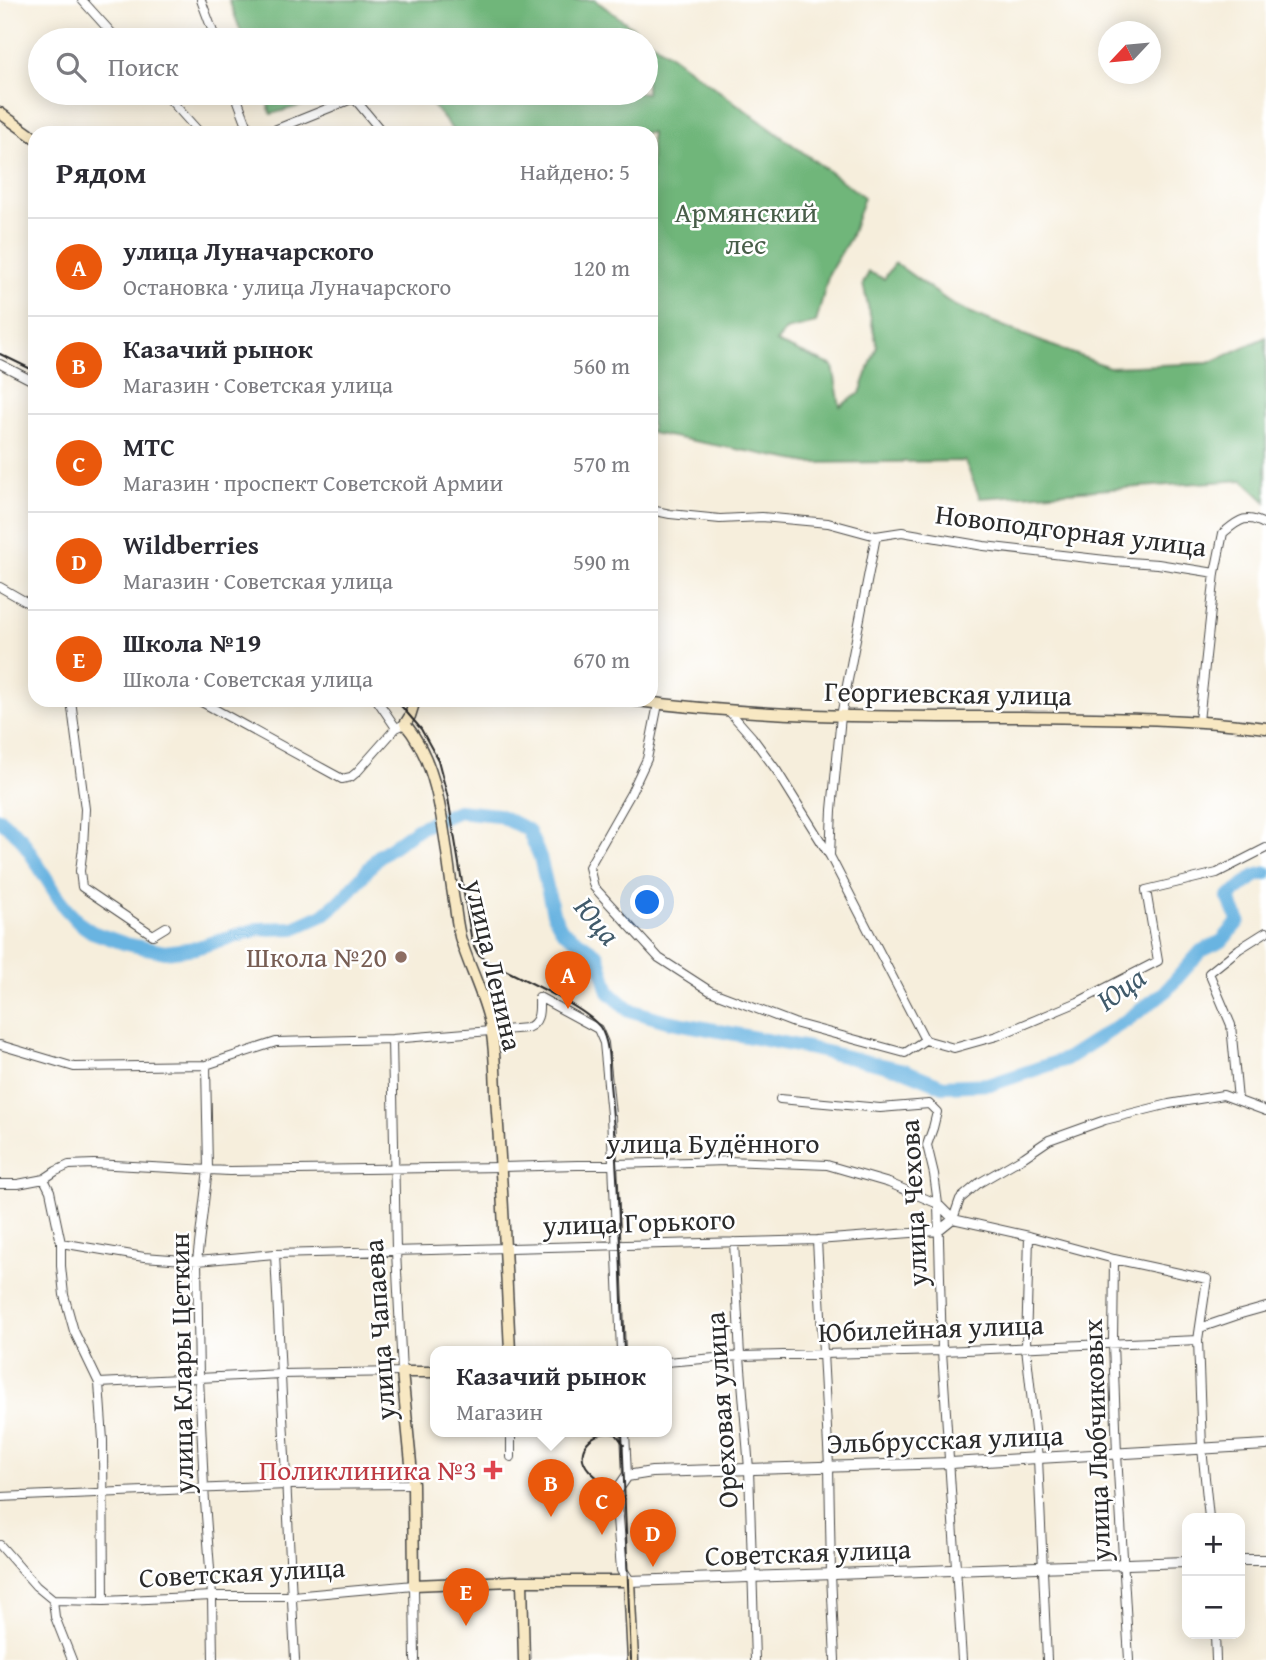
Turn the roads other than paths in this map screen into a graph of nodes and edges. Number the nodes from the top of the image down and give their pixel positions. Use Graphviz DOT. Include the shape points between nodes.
graph roads {
  1 [pos="82,0"];
  2 [pos="201,0"];
  3 [pos="107,28"];
  4 [pos="212,28"];
  5 [pos="175,105"];
  6 [pos="240,105"];
  7 [pos="337,105"];
  8 [pos="360,105"];
  9 [pos="0,113"];
  10 [pos="194,126"];
  11 [pos="247,126"];
  12 [pos="284,126"];
  13 [pos="377,126"];
  14 [pos="28,133"];
  15 [pos="0,364"];
  16 [pos="28,378"];
  17 [pos="658,511"];
  18 [pos="1266,525"];
  19 [pos="876,537"];
  20 [pos="1215,573"];
  21 [pos="0,587"];
  22 [pos="28,603"];
  23 [pos="658,704"];
  24 [pos="72,707"];
  25 [pos="211,707"];
  26 [pos="383,707"];
  27 [pos="413,707"];
  28 [pos="656,707"];
  29 [pos="729,710"];
  30 [pos="841,716"];
  31 [pos="1199,721"];
  32 [pos="401,726"];
  33 [pos="1266,728"];
  34 [pos="1266,848"];
  35 [pos="830,856"];
  36 [pos="166,928"];
  37 [pos="1266,932"];
  38 [pos="491,1030"];
  39 [pos="392,1039"];
  40 [pos="925,1040"];
  41 [pos="0,1045"];
  42 [pos="206,1065"];
  43 [pos="780,1099"];
  44 [pos="1238,1100"];
  45 [pos="1266,1111"];
  46 [pos="612,1164"];
  47 [pos="502,1167"];
  48 [pos="393,1169"];
  49 [pos="208,1170"];
  50 [pos="44,1179"];
  51 [pos="0,1184"];
  52 [pos="938,1204"];
  53 [pos="953,1219"];
  54 [pos="938,1231"];
  55 [pos="1029,1236"];
  56 [pos="817,1240"];
  57 [pos="734,1242"];
  58 [pos="61,1243"];
  59 [pos="617,1246"];
  60 [pos="505,1248"];
  61 [pos="396,1251"];
  62 [pos="275,1254"];
  63 [pos="1114,1259"];
  64 [pos="197,1261"];
  65 [pos="1266,1307"];
  66 [pos="1200,1328"];
  67 [pos="1198,1340"];
  68 [pos="1113,1343"];
  69 [pos="510,1346"];
  70 [pos="621,1346"];
  71 [pos="1026,1347"];
  72 [pos="942,1351"];
  73 [pos="823,1355"];
  74 [pos="740,1356"];
  75 [pos="672,1362"];
  76 [pos="402,1372"];
  77 [pos="430,1372"];
  78 [pos="281,1374"];
  79 [pos="199,1377"];
  80 [pos="99,1383"];
  81 [pos="511,1437"];
  82 [pos="625,1437"];
  83 [pos="1266,1445"];
  84 [pos="1202,1448"];
  85 [pos="1116,1454"];
  86 [pos="511,1457"];
  87 [pos="1038,1458"];
  88 [pos="950,1463"];
  89 [pos="830,1466"];
  90 [pos="749,1469"];
  91 [pos="627,1476"];
  92 [pos="413,1484"];
  93 [pos="286,1485"];
  94 [pos="204,1488"];
  95 [pos="103,1493"];
  96 [pos="0,1497"];
  97 [pos="1208,1513"];
  98 [pos="0,1545"];
  99 [pos="1245,1560"];
  100 [pos="1266,1560"];
  101 [pos="1182,1562"];
  102 [pos="1123,1565"];
  103 [pos="1043,1567"];
  104 [pos="957,1570"];
  105 [pos="831,1574"];
  106 [pos="753,1577"];
  107 [pos="522,1581"];
  108 [pos="629,1581"];
  109 [pos="414,1585"];
  110 [pos="212,1596"];
  111 [pos="293,1596"];
  112 [pos="54,1600"];
  113 [pos="104,1601"];
  114 [pos="1215,1639"];
  115 [pos="72,1660"];
  116 [pos="213,1660"];
  117 [pos="295,1660"];
  118 [pos="415,1660"];
  119 [pos="524,1660"];
  120 [pos="633,1660"];
  121 [pos="755,1660"];
  122 [pos="835,1660"];
  123 [pos="962,1660"];
  124 [pos="1047,1660"];
  125 [pos="1129,1660"];
  126 [pos="1216,1660"];
  1 -- 3 [label="street"];
  2 -- 4 [label="street"];
  5 -- 10 [label="street"];
  6 -- 11 [label="street"];
  7 -- 12 [label="street"];
  8 -- 13 [label="street"];
  9 -- 14 [label="main road"];
  15 -- 16 [label="street"];
  17 -- 19 [label="street, Новоподгорная улица" via="828,523"];
  18 -- 20 [label="street, Новоподгорная улица" via="1256,519 1240,519 1223,533"];
  19 -- 20 [label="street, Новоподгорная улица" via="902,532"];
  19 -- 30 [label="street"];
  20 -- 31 [label="street"];
  21 -- 22 [label="street"];
  23 -- 29 [label="main road, Георгиевская улица"];
  24 -- 36 [label="street" via="85,809 82,887 153,934"];
  25 -- 32 [label="street" via="342,779 358,772"];
  26 -- 32 [label="street"];
  27 -- 32 [label="main road"];
  28 -- 40 [label="street" via="647,759 589,867 594,887 659,958 710,992 794,1023 905,1052"];
  29 -- 30 [label="main road, Георгиевская улица"];
  29 -- 35 [label="street" via="777,771"];
  30 -- 31 [label="main road, Георгиевская улица"];
  30 -- 35 [label="street"];
  31 -- 33 [label="main road, Георгиевская улица"];
  32 -- 38 [label="main road, улица Ленина" via="416,737 429,767 460,936"];
  34 -- 40 [label="street" via="1217,873 1146,890 1158,961 997,1036 954,1048"];
  35 -- 40 [label="street"];
  37 -- 44 [label="street" via="1209,973 1231,1025"];
  38 -- 39 [label="street"];
  38 -- 46 [label="street" via="535,1025 539,997 598,1029 604,1043"];
  38 -- 47 [label="main road, улица Ленина"];
  39 -- 42 [label="street" via="275,1042"];
  39 -- 48 [label="street, улица Чапаева"];
  41 -- 42 [label="street" via="74,1067"];
  42 -- 49 [label="street, улица Клары Цеткин"];
  43 -- 52 [label="street, улица Чехова" via="880,1108 929,1104 937,1112 927,1145"];
  44 -- 45 [label="street"];
  44 -- 53 [label="street" via="1223,1095 1169,1104 1049,1140 979,1183 960,1199"];
  46 -- 47 [label="street, улица Будённого"];
  46 -- 52 [label="street, улица Будённого" via="728,1161 827,1165 889,1183"];
  46 -- 59 [label="street"];
  47 -- 48 [label="street, улица Будённого"];
  47 -- 60 [label="main road, улица Ленина"];
  48 -- 49 [label="street, улица Будённого"];
  48 -- 61 [label="street, улица Чапаева"];
  49 -- 50 [label="street, улица Будённого" via="69,1165"];
  49 -- 64 [label="street, улица Клары Цеткин"];
  50 -- 51 [label="street, улица Будённого"];
  50 -- 58 [label="street"];
  52 -- 53 [label="street, улица Будённого"];
  52 -- 54 [label="street, улица Чехова"];
  53 -- 54 [label="street"];
  53 -- 55 [label="street"];
  54 -- 56 [label="street, улица Горького"];
  54 -- 72 [label="street, улица Чехова"];
  55 -- 63 [label="street"];
  55 -- 71 [label="street"];
  56 -- 57 [label="street, улица Горького"];
  56 -- 73 [label="street"];
  57 -- 59 [label="street, улица Горького"];
  57 -- 74 [label="street, Ореховая улица"];
  58 -- 64 [label="street, улица Горького"];
  58 -- 80 [label="street" via="64,1295 74,1331"];
  59 -- 60 [label="street, улица Горького"];
  59 -- 70 [label="street"];
  60 -- 61 [label="street, улица Горького"];
  60 -- 69 [label="main road, улица Ленина"];
  61 -- 62 [label="street, улица Горького"];
  61 -- 76 [label="street, улица Чапаева"];
  62 -- 64 [label="street, улица Горького"];
  62 -- 78 [label="street"];
  63 -- 66 [label="street" via="1207,1279"];
  63 -- 68 [label="street, улица Любчиковых"];
  64 -- 79 [label="street, улица Клары Цеткин"];
  65 -- 66 [label="street"];
  66 -- 67 [label="street"];
  67 -- 68 [label="street, Юбилейная улица"];
  67 -- 84 [label="street"];
  68 -- 71 [label="street, Юбилейная улица"];
  68 -- 85 [label="street, улица Любчиковых"];
  71 -- 72 [label="street, Юбилейная улица"];
  71 -- 87 [label="street"];
  72 -- 73 [label="street, Юбилейная улица"];
  72 -- 88 [label="street, улица Чехова"];
  73 -- 74 [label="street, Юбилейная улица"];
  73 -- 89 [label="street"];
  74 -- 75 [label="street, Юбилейная улица"];
  74 -- 90 [label="street, Ореховая улица"];
  76 -- 77 [label="main road"];
  76 -- 78 [label="street"];
  76 -- 92 [label="main road, улица Чапаева"];
  78 -- 79 [label="street"];
  78 -- 93 [label="street"];
  79 -- 80 [label="street"];
  79 -- 94 [label="street, улица Клары Цеткин"];
  80 -- 95 [label="street"];
  81 -- 86 [label="street"];
  82 -- 91 [label="street"];
  83 -- 84 [label="street, Эльбрусская улица"];
  84 -- 85 [label="street, Эльбрусская улица"];
  84 -- 97 [label="street"];
  85 -- 87 [label="street, Эльбрусская улица"];
  85 -- 102 [label="street, улица Любчиковых"];
  87 -- 88 [label="street, Эльбрусская улица"];
  87 -- 103 [label="street"];
  88 -- 89 [label="street, Эльбрусская улица"];
  88 -- 104 [label="street, улица Чехова"];
  89 -- 90 [label="street, Эльбрусская улица"];
  89 -- 105 [label="street"];
  90 -- 91 [label="street, Эльбрусская улица"];
  90 -- 106 [label="street, Ореховая улица"];
  91 -- 108 [label="street" via="616,1492 622,1570"];
  92 -- 93 [label="street"];
  92 -- 109 [label="main road, улица Чапаева"];
  93 -- 94 [label="street"];
  93 -- 111 [label="street"];
  94 -- 95 [label="street"];
  94 -- 110 [label="street, улица Клары Цеткин"];
  95 -- 96 [label="street"];
  95 -- 113 [label="street"];
  98 -- 112 [label="street"];
  99 -- 100 [label="street"];
  101 -- 102 [label="street, Советская улица"];
  102 -- 103 [label="street, Советская улица"];
  102 -- 125 [label="street, улица Любчиковых"];
  103 -- 104 [label="street, Советская улица"];
  103 -- 124 [label="street"];
  104 -- 105 [label="street, Советская улица"];
  104 -- 123 [label="street, улица Чехова"];
  105 -- 106 [label="street, Советская улица"];
  105 -- 122 [label="street"];
  106 -- 108 [label="street, Советская улица"];
  106 -- 121 [label="street, Ореховая улица"];
  107 -- 108 [label="main road, Советская улица"];
  107 -- 109 [label="main road, Советская улица"];
  107 -- 119 [label="main road"];
  108 -- 120 [label="main road"];
  109 -- 111 [label="street, Советская улица"];
  109 -- 118 [label="street, улица Чапаева"];
  110 -- 111 [label="street, Советская улица"];
  110 -- 113 [label="street, Советская улица"];
  110 -- 116 [label="street, улица Клары Цеткин"];
  111 -- 117 [label="street"];
  112 -- 113 [label="street, Советская улица"];
  112 -- 115 [label="street" via="55,1617"];
  114 -- 126 [label="street"];
}
